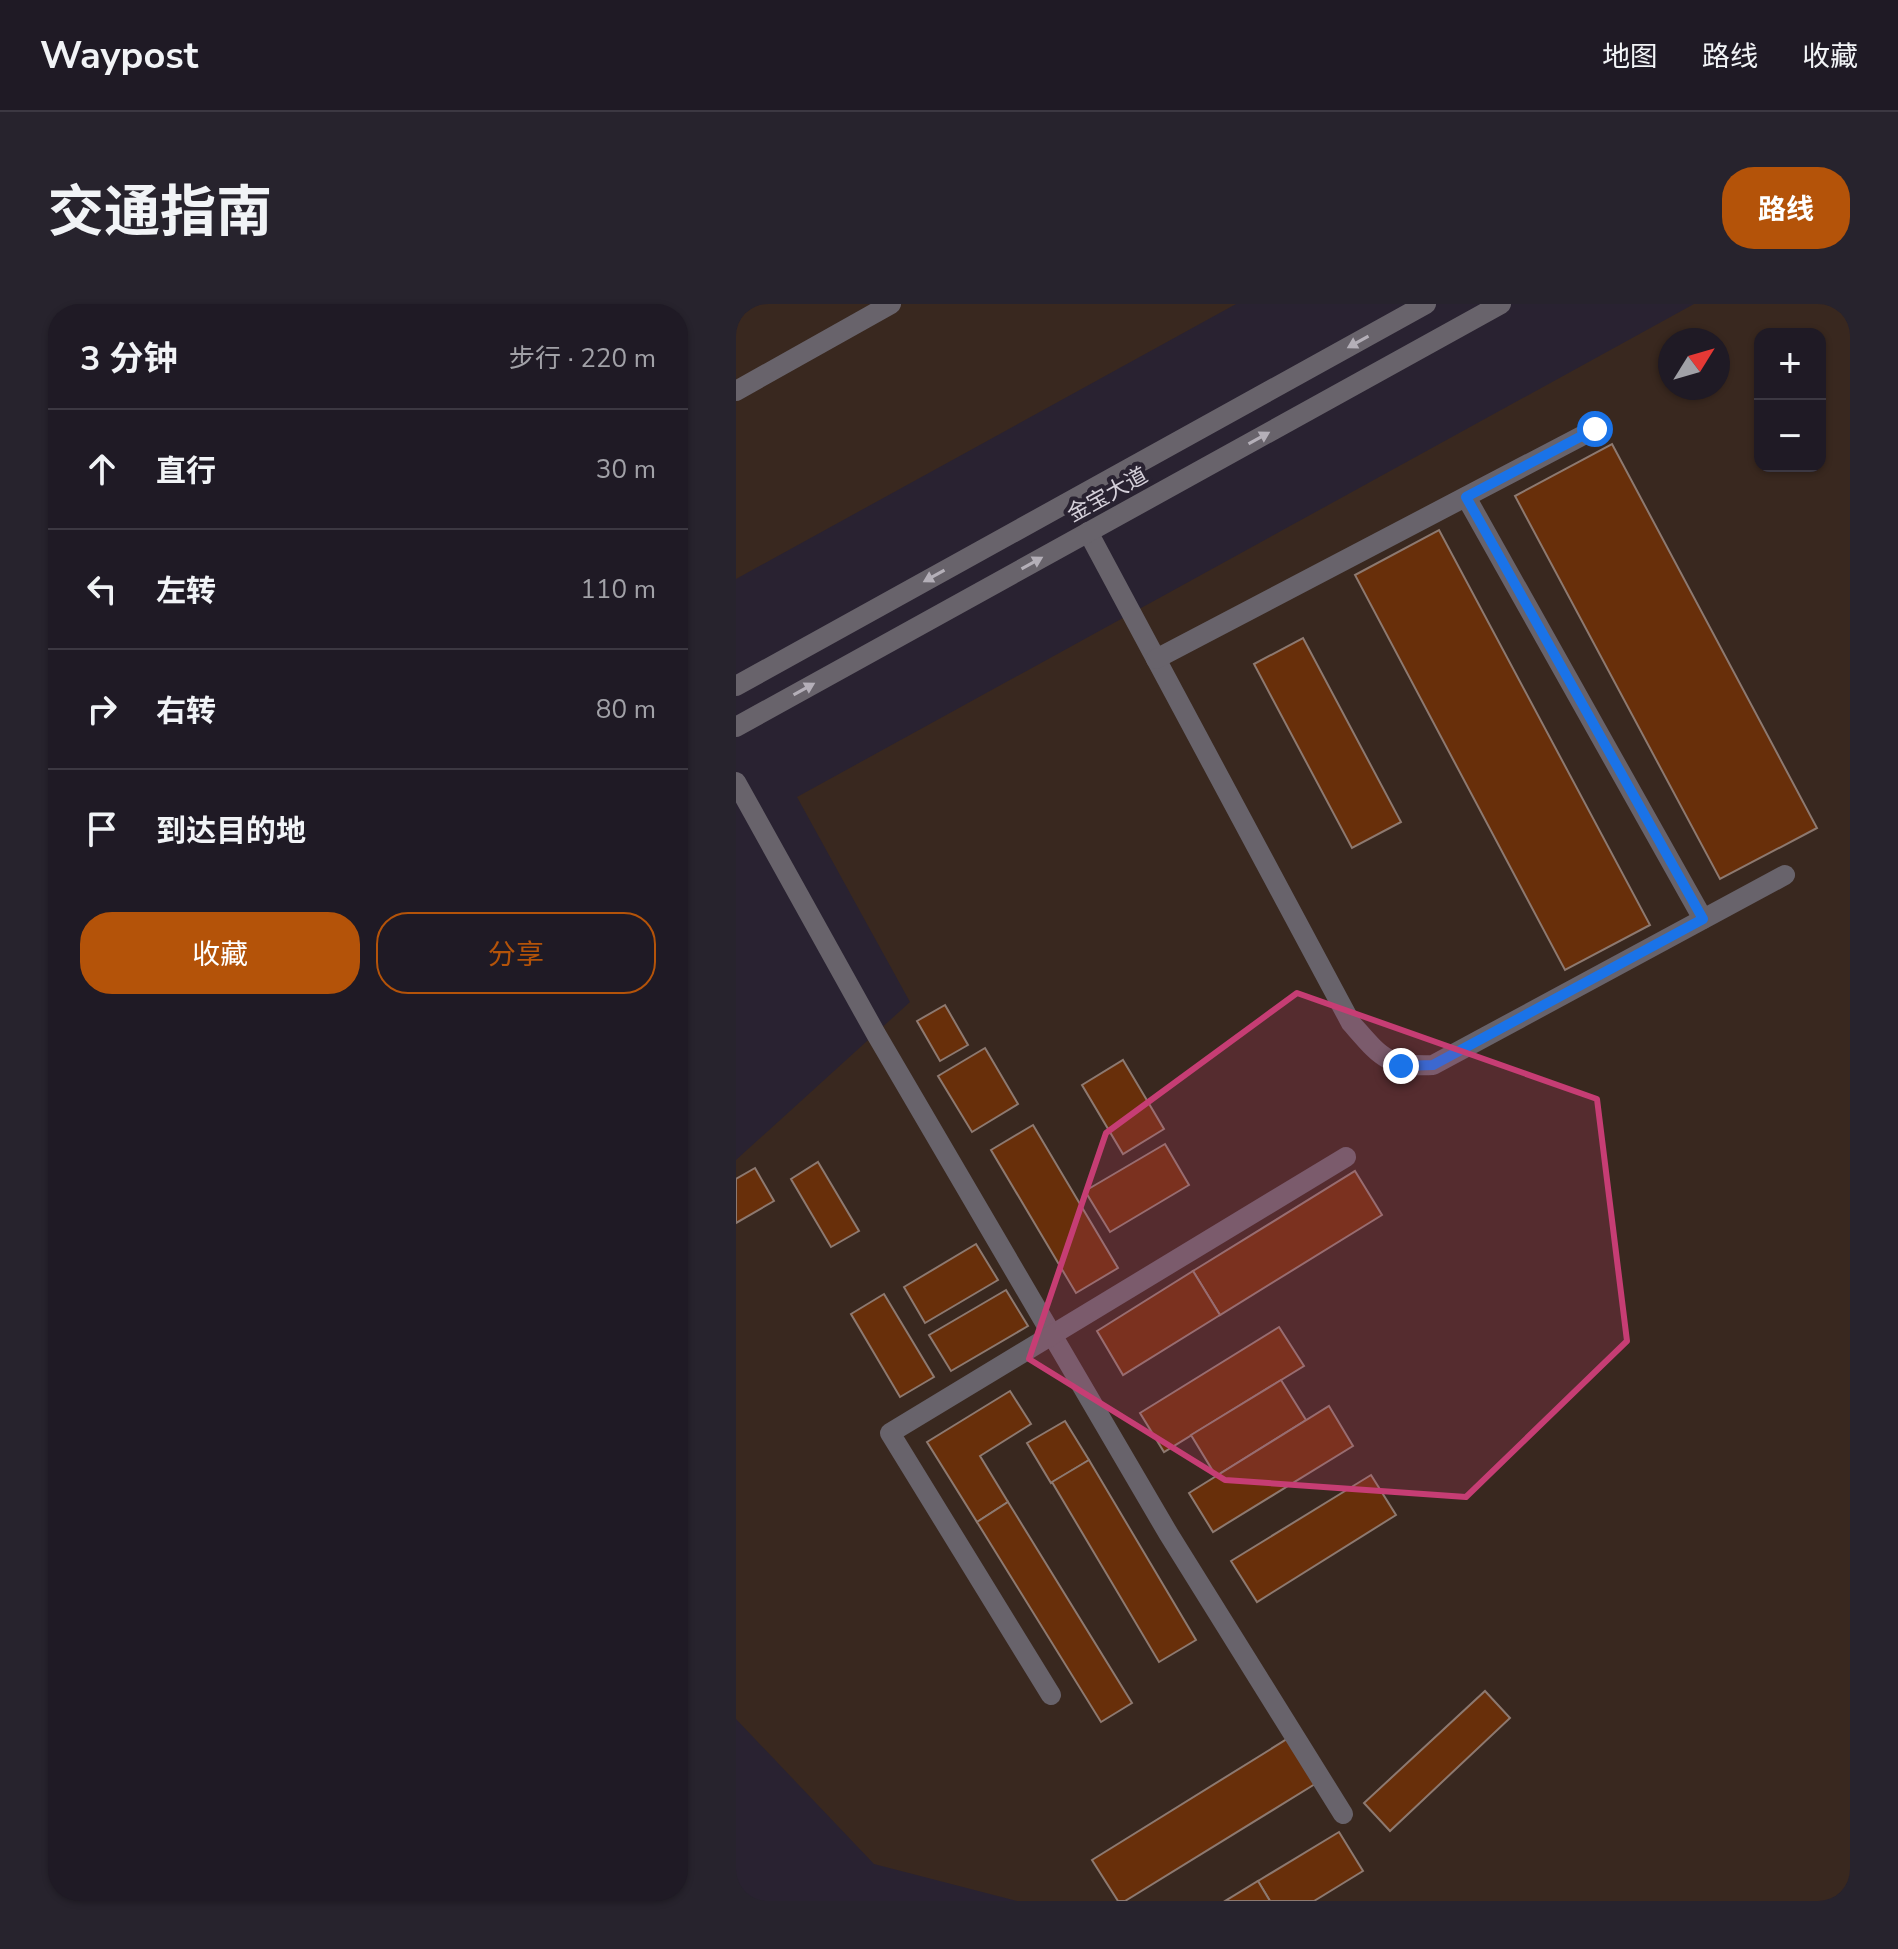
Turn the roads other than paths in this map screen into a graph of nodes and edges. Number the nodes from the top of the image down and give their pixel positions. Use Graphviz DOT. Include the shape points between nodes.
graph roads {
  1 [pos="891,304"];
  2 [pos="1426,304"];
  3 [pos="1501,304"];
  4 [pos="736,391"];
  5 [pos="1595,429"];
  6 [pos="1466,497"];
  7 [pos="1088,532"];
  8 [pos="1156,659"];
  9 [pos="736,686"];
  10 [pos="736,727"];
  11 [pos="736,782"];
  12 [pos="1785,875"];
  13 [pos="1703,919"];
  14 [pos="1346,1157"];
  15 [pos="1051,1334"];
  16 [pos="1051,1695"];
  17 [pos="1343,1814"];
  1 -- 4 [label="street"];
  2 -- 9 [label="street, 金宝大道, one-way"];
  7 -- 3 [label="street, 金宝大道, one-way"];
  5 -- 6 [label="street"];
  6 -- 8 [label="street"];
  6 -- 13 [label="street"];
  7 -- 8 [label="street"];
  10 -- 7 [label="street, 金宝大道, one-way"];
  8 -- 13 [label="street" via="1351,1023 1372,1047 1401,1066 1433,1065"];
  11 -- 15 [label="street"];
  12 -- 13 [label="street"];
  14 -- 15 [label="street"];
  15 -- 16 [label="street" via="890,1433"];
  15 -- 17 [label="street"];
}
